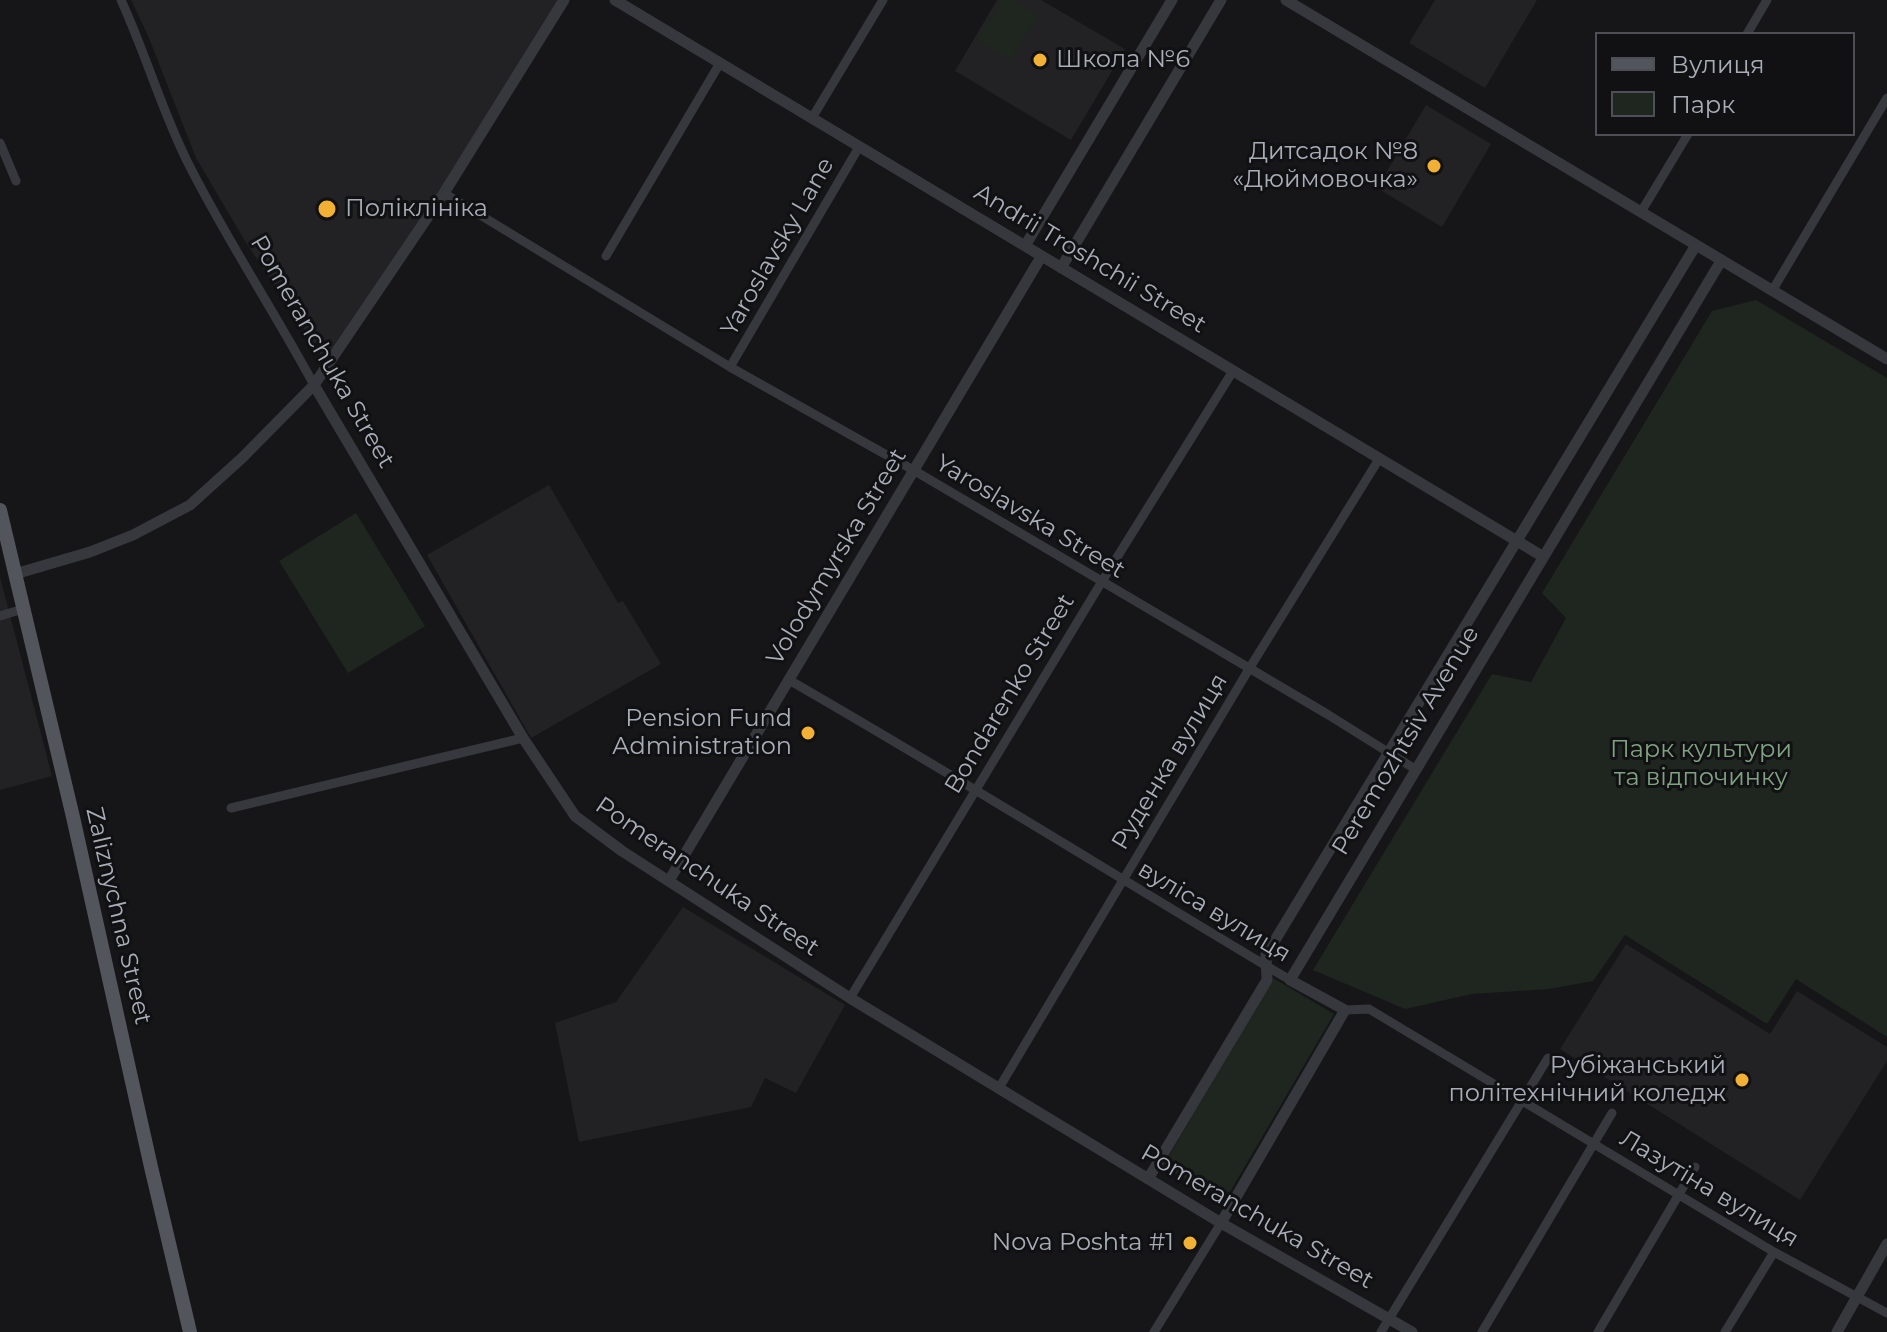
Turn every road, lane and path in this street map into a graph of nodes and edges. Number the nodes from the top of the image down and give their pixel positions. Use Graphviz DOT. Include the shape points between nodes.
graph roads {
  1 [pos="121,0"];
  2 [pos="564,0"];
  3 [pos="615,0"];
  4 [pos="883,0"];
  5 [pos="1172,0"];
  6 [pos="1221,0"];
  7 [pos="1286,0"];
  8 [pos="1767,0"];
  9 [pos="1748,32"];
  10 [pos="720,63"];
  11 [pos="1887,98"];
  12 [pos="812,118"];
  13 [pos="1687,136"];
  14 [pos="0,143"];
  15 [pos="859,147"];
  16 [pos="16,181"];
  17 [pos="444,193"];
  18 [pos="1641,212"];
  19 [pos="1696,245"];
  20 [pos="1025,246"];
  21 [pos="606,256"];
  22 [pos="1041,257"];
  23 [pos="1721,261"];
  24 [pos="1061,268"];
  25 [pos="1772,291"];
  26 [pos="1887,359"];
  27 [pos="730,367"];
  28 [pos="1233,371"];
  29 [pos="314,385"];
  30 [pos="1379,459"];
  31 [pos="915,471"];
  32 [pos="0,510"];
  33 [pos="1517,542"];
  34 [pos="1542,556"];
  35 [pos="15,574"];
  36 [pos="1101,583"];
  37 [pos="23,609"];
  38 [pos="0,616"];
  39 [pos="1249,669"];
  40 [pos="789,680"];
  41 [pos="523,738"];
  42 [pos="1390,753"];
  43 [pos="1415,769"];
  44 [pos="975,792"];
  45 [pos="231,808"];
  46 [pos="670,879"];
  47 [pos="1123,881"];
  48 [pos="1265,965"];
  49 [pos="1290,980"];
  50 [pos="850,998"];
  51 [pos="1345,1010"];
  52 [pos="1548,1058"];
  53 [pos="999,1088"];
  54 [pos="1522,1101"];
  55 [pos="1612,1113"];
  56 [pos="1593,1144"];
  57 [pos="1695,1167"];
  58 [pos="1148,1179"];
  59 [pos="1678,1195"];
  60 [pos="1221,1223"];
  61 [pos="1887,1244"];
  62 [pos="1774,1252"];
  63 [pos="1857,1298"];
  64 [pos="1887,1313"];
  65 [pos="1389,1319"];
  66 [pos="190,1332"];
  67 [pos="1154,1332"];
  68 [pos="1381,1332"];
  69 [pos="1412,1332"];
  70 [pos="1482,1332"];
  71 [pos="1598,1332"];
  72 [pos="1725,1332"];
  73 [pos="1837,1332"];
  1 -- 29 [label="street, Pomeranchuka Street" via="189,166"];
  2 -- 17 [label="street"];
  3 -- 10 [label="street, Andrii Troshchii Street"];
  4 -- 12 [label="street"];
  5 -- 20 [label="street"];
  6 -- 24 [label="street"];
  7 -- 18 [label="street"];
  8 -- 9 [label="street"];
  10 -- 12 [label="street, Andrii Troshchii Street"];
  10 -- 21 [label="street"];
  11 -- 25 [label="street"];
  12 -- 15 [label="street, Andrii Troshchii Street"];
  13 -- 18 [label="street"];
  14 -- 16 [label="street"];
  15 -- 20 [label="street, Andrii Troshchii Street"];
  15 -- 27 [label="street, Yaroslavsky Lane"];
  17 -- 27 [label="street, Yaroslavska Street"];
  17 -- 29 [label="street"];
  18 -- 19 [label="street"];
  19 -- 23 [label="street"];
  19 -- 33 [label="street, Peremozhtsiv Avenue"];
  20 -- 22 [label="street, Andrii Troshchii Street"];
  22 -- 24 [label="street, Andrii Troshchii Street"];
  22 -- 31 [label="street, Volodymyrska Street"];
  23 -- 25 [label="street"];
  23 -- 34 [label="street, Peremozhtsiv Avenue"];
  24 -- 28 [label="street, Andrii Troshchii Street"];
  25 -- 26 [label="street"];
  27 -- 31 [label="street, Yaroslavska Street"];
  28 -- 30 [label="street, Andrii Troshchii Street"];
  28 -- 36 [label="street, Bondarenko Street"];
  29 -- 35 [label="street" via="190,505 119,541"];
  29 -- 41 [label="street, Pomeranchuka Street"];
  30 -- 33 [label="street, Andrii Troshchii Street"];
  30 -- 39 [label="street, Руденка вулиця"];
  31 -- 36 [label="street, Yaroslavska Street"];
  31 -- 40 [label="street, Volodymyrska Street"];
  32 -- 35 [label="main road, Zaliznychna Street"];
  33 -- 34 [label="street, Andrii Troshchii Street"];
  33 -- 42 [label="street, Peremozhtsiv Avenue"];
  34 -- 43 [label="street, Peremozhtsiv Avenue"];
  35 -- 37 [label="main road, Zaliznychna Street"];
  36 -- 39 [label="street, Yaroslavska Street"];
  36 -- 44 [label="street, Bondarenko Street"];
  37 -- 38 [label="street"];
  37 -- 66 [label="main road, Zaliznychna Street"];
  39 -- 42 [label="street, Yaroslavska Street"];
  39 -- 47 [label="street, Руденка вулиця"];
  40 -- 44 [label="street, вуліса вулиця"];
  40 -- 46 [label="street, Volodymyrska Street"];
  41 -- 45 [label="street"];
  41 -- 46 [label="street, Pomeranchuka Street" via="575,816"];
  42 -- 43 [label="street, Yaroslavska Street"];
  42 -- 48 [label="street, Peremozhtsiv Avenue" via="1266,955"];
  43 -- 49 [label="street, Peremozhtsiv Avenue"];
  44 -- 47 [label="street, вуліса вулиця"];
  44 -- 50 [label="street, Bondarenko Street"];
  46 -- 50 [label="street, Pomeranchuka Street"];
  47 -- 48 [label="street, вуліса вулиця"];
  47 -- 53 [label="street, Руденка вулиця"];
  48 -- 49 [label="street, вуліса вулиця"];
  48 -- 58 [label="street, Peremozhtsiv Avenue" via="1267,980"];
  49 -- 51 [label="street"];
  50 -- 53 [label="street, Pomeranchuka Street"];
  51 -- 54 [label="street, Лазутіна вулиця" via="1369,1009"];
  51 -- 60 [label="street"];
  52 -- 54 [label="street"];
  53 -- 58 [label="street, Pomeranchuka Street"];
  54 -- 56 [label="street, Лазутіна вулиця"];
  54 -- 65 [label="street"];
  55 -- 56 [label="street"];
  56 -- 59 [label="street, Лазутіна вулиця"];
  56 -- 70 [label="street"];
  57 -- 59 [label="street"];
  58 -- 60 [label="street, Pomeranchuka Street"];
  59 -- 62 [label="street, Лазутіна вулиця"];
  59 -- 71 [label="street"];
  60 -- 65 [label="street, Pomeranchuka Street"];
  60 -- 67 [label="street"];
  61 -- 63 [label="street"];
  62 -- 63 [label="street, Лазутіна вулиця"];
  62 -- 72 [label="street"];
  63 -- 64 [label="street, Лазутіна вулиця"];
  63 -- 73 [label="street"];
  65 -- 68 [label="street"];
  65 -- 69 [label="street, Pomeranchuka Street"];
}
